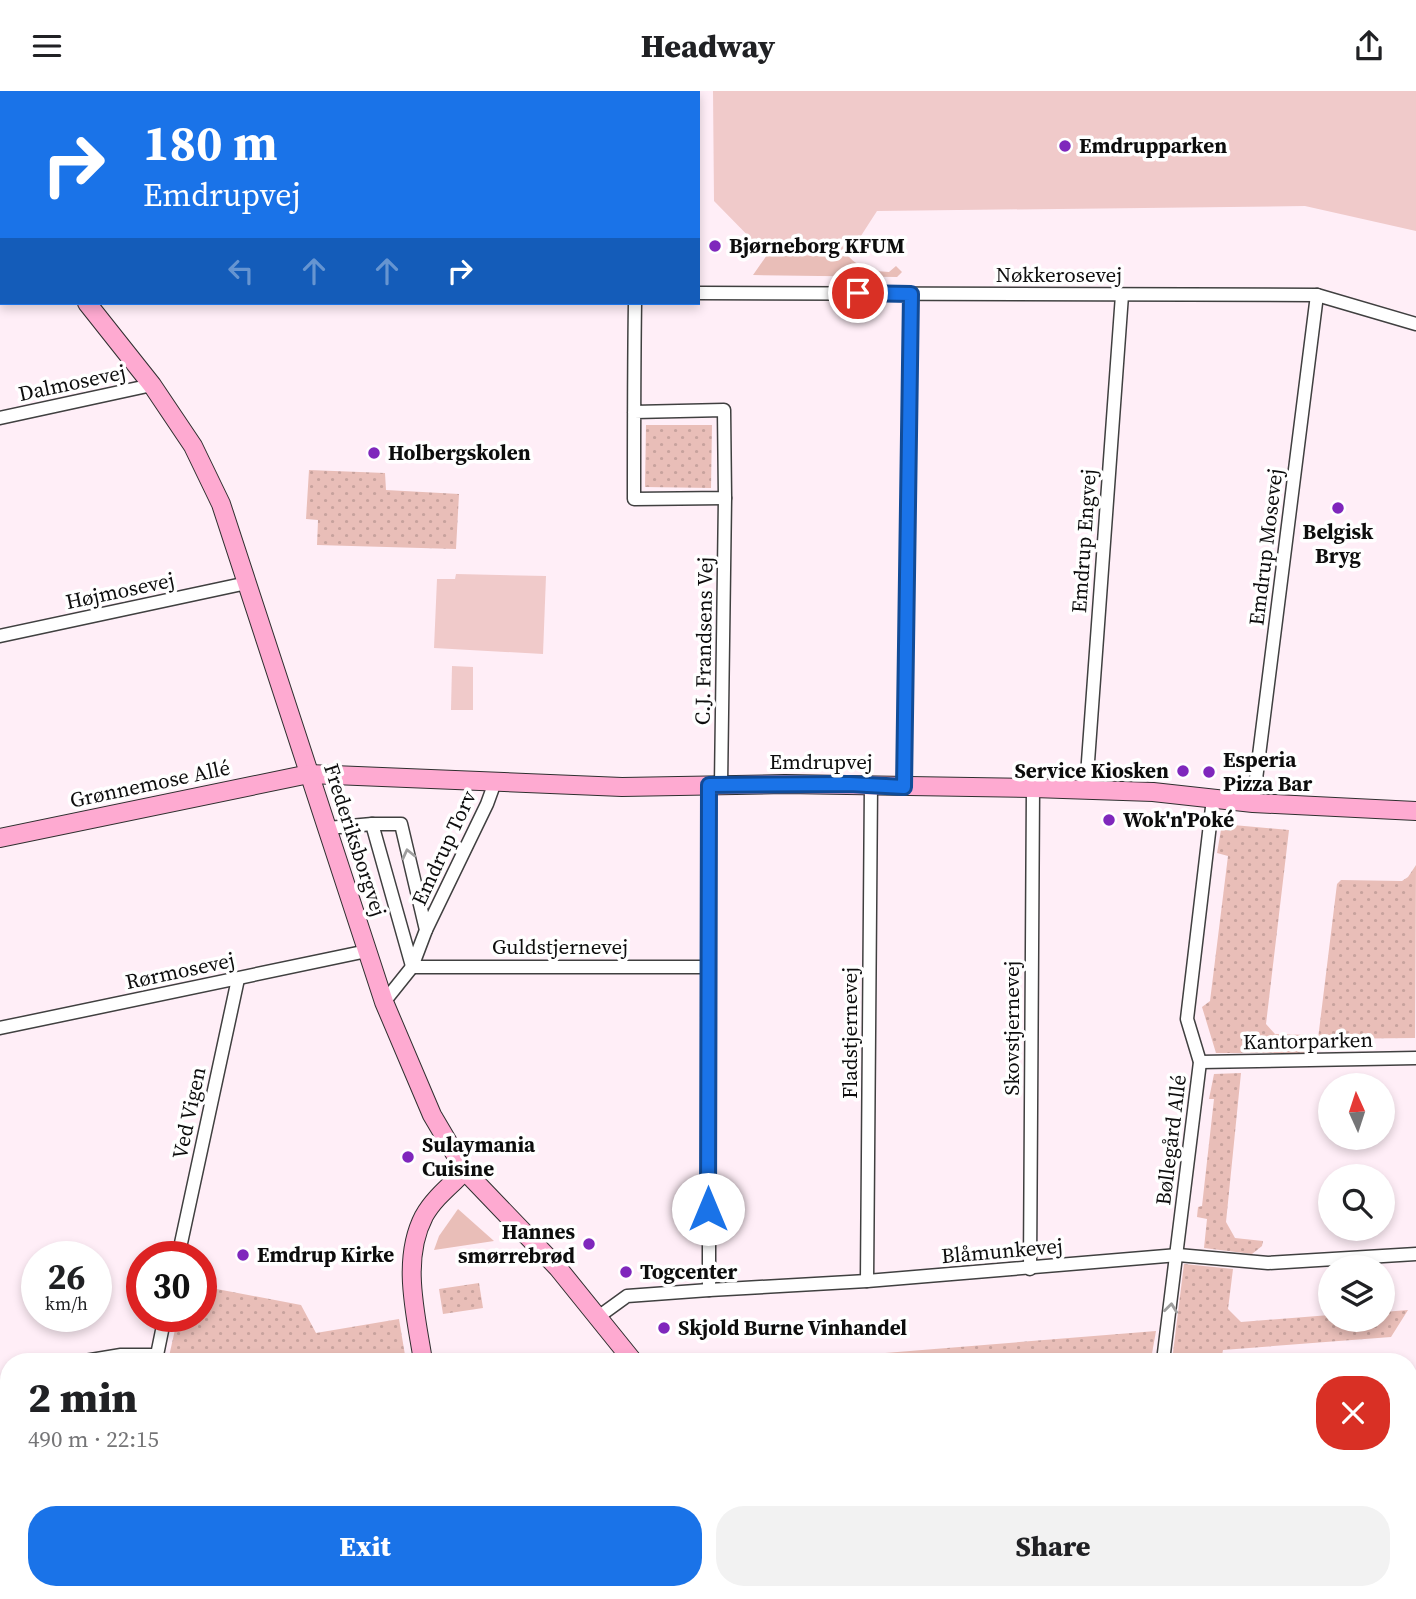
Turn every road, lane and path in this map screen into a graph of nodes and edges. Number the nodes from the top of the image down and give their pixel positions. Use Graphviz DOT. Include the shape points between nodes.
graph roads {
  1 [pos="700,293"];
  2 [pos="911,294"];
  3 [pos="1122,295"];
  4 [pos="1317,295"];
  5 [pos="89,305"];
  6 [pos="635,305"];
  7 [pos="1416,324"];
  8 [pos="152,385"];
  9 [pos="634,412"];
  10 [pos="0,418"];
  11 [pos="725,498"];
  12 [pos="247,583"];
  13 [pos="0,636"];
  14 [pos="309,773"];
  15 [pos="495,782"];
  16 [pos="871,784"];
  17 [pos="715,785"];
  18 [pos="904,787"];
  19 [pos="1033,787"];
  20 [pos="1086,789"];
  21 [pos="1213,799"];
  22 [pos="1253,803"];
  23 [pos="1416,811"];
  24 [pos="372,824"];
  25 [pos="328,828"];
  26 [pos="0,838"];
  27 [pos="426,930"];
  28 [pos="367,951"];
  29 [pos="412,967"];
  30 [pos="708,967"];
  31 [pos="238,979"];
  32 [pos="383,1002"];
  33 [pos="0,1028"];
  34 [pos="1416,1058"];
  35 [pos="1200,1062"];
  36 [pos="465,1171"];
  37 [pos="181,1241"];
  38 [pos="1416,1254"];
  39 [pos="1178,1255"];
  40 [pos="1030,1269"];
  41 [pos="867,1281"];
  42 [pos="709,1290"];
  43 [pos="598,1317"];
  44 [pos="162,1332"];
  45 [pos="157,1353"];
  46 [pos="422,1353"];
  47 [pos="627,1353"];
  48 [pos="1165,1353"];
  1 -- 2 [label="street, Nøkkerosevej"];
  2 -- 3 [label="street, Nøkkerosevej"];
  2 -- 18 [label="street"];
  3 -- 4 [label="street, Nøkkerosevej"];
  3 -- 20 [label="street, Emdrup Engvej"];
  4 -- 7 [label="street, Nøkkerosevej"];
  4 -- 22 [label="street, Emdrup Mosevej"];
  5 -- 8 [label="street, Frederiksborgvej"];
  6 -- 9 [label="street"];
  8 -- 10 [label="street, Dalmosevej"];
  8 -- 12 [label="street, Frederiksborgvej" via="193,446 215,492"];
  9 -- 11 [label="street" via="634,499"];
  9 -- 11 [label="street, C.J. Frandsens Vej" via="724,410"];
  11 -- 17 [label="street, C.J. Frandsens Vej"];
  12 -- 13 [label="street, Højmosevej"];
  12 -- 14 [label="street, Frederiksborgvej"];
  14 -- 15 [label="street, Emdrupvej"];
  14 -- 25 [label="street, Frederiksborgvej"];
  14 -- 26 [label="street, Grønnemose Allé"];
  15 -- 17 [label="street, Emdrupvej" via="668,788"];
  15 -- 27 [label="street, Emdrup Torv"];
  16 -- 17 [label="street, Emdrupvej"];
  16 -- 18 [label="street, Emdrupvej"];
  16 -- 41 [label="street, Fladstjernevej"];
  17 -- 30 [label="street, C.J. Frandsens Vej"];
  18 -- 19 [label="street, Emdrupvej"];
  19 -- 20 [label="street, Emdrupvej"];
  19 -- 40 [label="street, Skovstjernevej"];
  20 -- 21 [label="street, Emdrupvej"];
  21 -- 22 [label="street, Emdrupvej"];
  21 -- 35 [label="street, Bøllegård Allé" via="1187,1019"];
  22 -- 23 [label="street, Emdrupvej"];
  24 -- 25 [label="street, Emdrup Torv"];
  27 -- 24 [label="street, Emdrup Torv, one-way" via="401,824"];
  24 -- 29 [label="street, Emdrup Torv"];
  25 -- 28 [label="street, Frederiksborgvej"];
  27 -- 29 [label="street, Emdrup Torv"];
  28 -- 31 [label="street, Rørmosevej"];
  28 -- 32 [label="street, Frederiksborgvej"];
  29 -- 30 [label="street, Guldstjernevej"];
  29 -- 32 [label="street, Emdrup Torv"];
  30 -- 42 [label="street, C.J. Frandsens Vej"];
  31 -- 33 [label="street, Rørmosevej"];
  31 -- 37 [label="street, Ved Vigen"];
  32 -- 36 [label="street, Frederiksborgvej" via="432,1115"];
  34 -- 35 [label="street, Kantorparken"];
  35 -- 39 [label="street, Bøllegård Allé"];
  36 -- 43 [label="street, Frederiksborgvej"];
  36 -- 46 [label="street" via="438,1197 414,1241 411,1267"];
  38 -- 39 [label="street, Blåmunkevej" via="1268,1263"];
  39 -- 40 [label="street, Blåmunkevej"];
  48 -- 39 [label="street, Bøllegård Allé, one-way"];
  40 -- 41 [label="street, Blåmunkevej"];
  41 -- 42 [label="street, Blåmunkevej"];
  42 -- 43 [label="street, Blåmunkevej" via="627,1296"];
  43 -- 47 [label="street, Frederiksborgvej"];
  44 -- 45 [label="street"];
}
